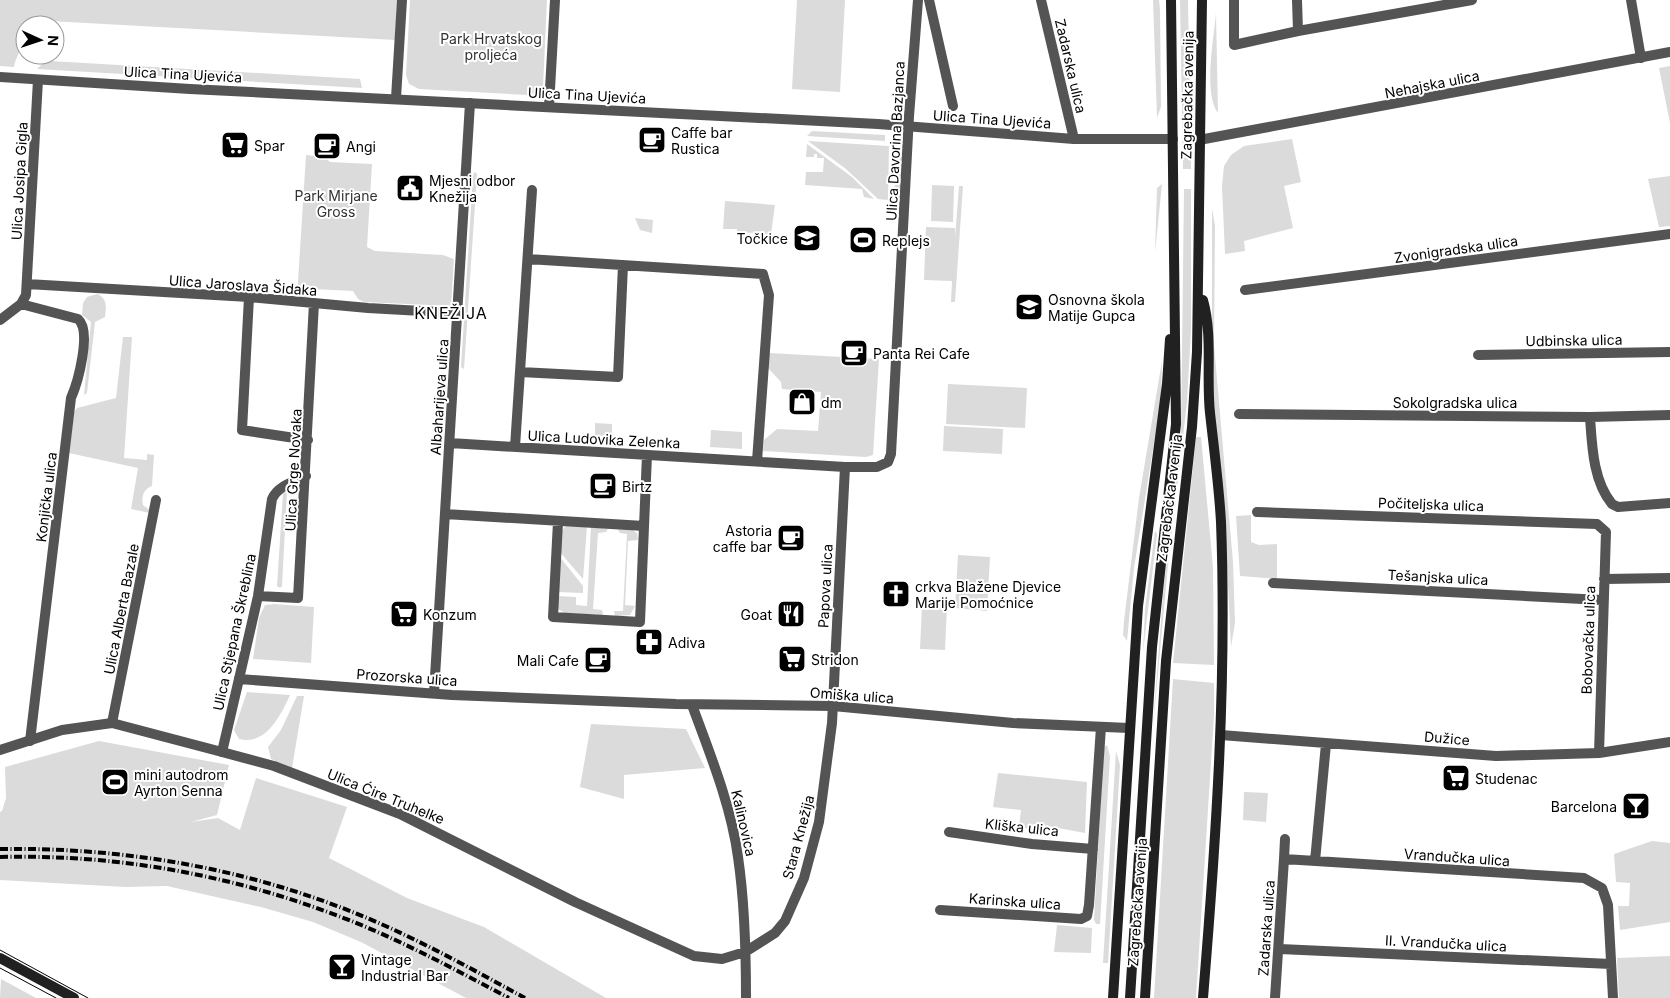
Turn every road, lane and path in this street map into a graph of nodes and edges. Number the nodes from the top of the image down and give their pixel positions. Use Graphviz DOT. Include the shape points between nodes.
graph roads {
  1 [pos="402,0"];
  2 [pos="555,0"];
  3 [pos="918,0"];
  4 [pos="929,0"];
  5 [pos="1041,0"];
  6 [pos="1172,0"];
  7 [pos="1202,0"];
  8 [pos="1234,0"];
  9 [pos="1297,0"];
  10 [pos="1472,0"];
  11 [pos="1631,0"];
  12 [pos="1298,30"];
  13 [pos="1670,52"];
  14 [pos="1641,58"];
  15 [pos="0,77"];
  16 [pos="38,80"];
  17 [pos="396,98"];
  18 [pos="470,103"];
  19 [pos="953,106"];
  20 [pos="550,107"];
  21 [pos="910,127"];
  22 [pos="1074,139"];
  23 [pos="1173,139"];
  24 [pos="1199,140"];
  25 [pos="532,190"];
  26 [pos="1670,234"];
  27 [pos="528,259"];
  28 [pos="623,265"];
  29 [pos="27,284"];
  30 [pos="1199,287"];
  31 [pos="1245,290"];
  32 [pos="249,297"];
  33 [pos="314,303"];
  34 [pos="21,304"];
  35 [pos="458,313"];
  36 [pos="1175,313"];
  37 [pos="0,320"];
  38 [pos="1670,352"];
  39 [pos="1478,355"];
  40 [pos="520,372"];
  41 [pos="1239,414"];
  42 [pos="1670,414"];
  43 [pos="1590,417"];
  44 [pos="308,440"];
  45 [pos="450,443"];
  46 [pos="515,447"];
  47 [pos="647,455"];
  48 [pos="757,461"];
  49 [pos="888,462"];
  50 [pos="845,467"];
  51 [pos="306,476"];
  52 [pos="156,500"];
  53 [pos="1670,503"];
  54 [pos="1257,512"];
  55 [pos="445,514"];
  56 [pos="558,522"];
  57 [pos="644,526"];
  58 [pos="1603,528"];
  59 [pos="1670,578"];
  60 [pos="1604,579"];
  61 [pos="1273,583"];
  62 [pos="258,596"];
  63 [pos="1602,600"];
  64 [pos="239,679"];
  65 [pos="434,693"];
  66 [pos="573,700"];
  67 [pos="692,704"];
  68 [pos="833,706"];
  69 [pos="112,723"];
  70 [pos="1101,727"];
  71 [pos="1129,728"];
  72 [pos="1221,735"];
  73 [pos="30,741"];
  74 [pos="1670,742"];
  75 [pos="1326,744"];
  76 [pos="0,750"];
  77 [pos="222,752"];
  78 [pos="1599,753"];
  79 [pos="949,832"];
  80 [pos="1285,839"];
  81 [pos="1093,849"];
  82 [pos="1284,859"];
  83 [pos="1315,861"];
  84 [pos="940,910"];
  85 [pos="1280,949"];
  86 [pos="745,952"];
  87 [pos="0,958"];
  88 [pos="1611,964"];
  89 [pos="74,998"];
  90 [pos="746,998"];
  91 [pos="1113,998"];
  92 [pos="1130,998"];
  93 [pos="1145,998"];
  94 [pos="1203,998"];
  95 [pos="1275,998"];
  96 [pos="1613,998"];
  1 -- 17 [label="street"];
  2 -- 20 [label="street"];
  3 -- 21 [label="street, Ulica Davorina Bazjanca"];
  4 -- 19 [label="street"];
  5 -- 22 [label="street, Zadarska ulica"];
  6 -- 23 [label="main road, Zagrebačka avenija"];
  7 -- 24 [label="main road, Zagrebačka avenija"];
  8 -- 12 [label="street" via="1234,45"];
  9 -- 12 [label="street"];
  10 -- 12 [label="street"];
  11 -- 14 [label="street"];
  13 -- 14 [label="street, Nehajska ulica"];
  14 -- 24 [label="street, Nehajska ulica"];
  15 -- 16 [label="street, Ulica Tina Ujevića"];
  16 -- 17 [label="street, Ulica Tina Ujevića"];
  16 -- 29 [label="street, Ulica Josipa Gigla"];
  17 -- 18 [label="street, Ulica Tina Ujevića"];
  18 -- 20 [label="street, Ulica Tina Ujevića"];
  18 -- 35 [label="street, Albaharijeva ulica"];
  20 -- 21 [label="street, Ulica Tina Ujevića"];
  21 -- 22 [label="street, Ulica Tina Ujevića"];
  21 -- 49 [label="street, Ulica Davorina Bazjanca"];
  22 -- 23 [label="street, Ulica Tina Ujevića"];
  23 -- 36 [label="main road, Zagrebačka avenija"];
  24 -- 30 [label="main road, Zagrebačka avenija"];
  25 -- 27 [label="street"];
  26 -- 31 [label="street, Zvonigradska ulica"];
  27 -- 28 [label="street"];
  27 -- 40 [label="street"];
  28 -- 40 [label="street" via="618,377"];
  28 -- 48 [label="street" via="763,274 769,295"];
  29 -- 32 [label="street, Ulica Jaroslava Šidaka"];
  29 -- 34 [label="street, Ulica Josipa Gigla"];
  30 -- 72 [label="main road" via="1207,318 1209,399 1220,520"];
  30 -- 93 [label="main road, Zagrebačka avenija" via="1192,427 1166,661"];
  32 -- 33 [label="street, Ulica Jaroslava Šidaka"];
  32 -- 44 [label="street" via="242,430"];
  33 -- 35 [label="street, Ulica Jaroslava Šidaka"];
  33 -- 44 [label="street, Ulica Grge Novaka"];
  34 -- 37 [label="street"];
  34 -- 73 [label="street, Konjička ulica" via="78,318 84,330 78,382 71,398"];
  35 -- 45 [label="street, Albaharijeva ulica"];
  36 -- 71 [label="main road" via="1144,551"];
  36 -- 92 [label="main road, Zagrebačka avenija" via="1176,424 1152,647"];
  38 -- 39 [label="street, Udbinska ulica"];
  40 -- 46 [label="street"];
  41 -- 43 [label="street, Sokolgradska ulica"];
  42 -- 43 [label="street, Sokolgradska ulica"];
  43 -- 53 [label="street" via="1592,453 1599,480 1612,504 1618,507"];
  44 -- 51 [label="street, Ulica Grge Novaka"];
  45 -- 46 [label="street, Ulica Ludovika Zelenka"];
  45 -- 55 [label="street, Albaharijeva ulica"];
  46 -- 47 [label="street, Ulica Ludovika Zelenka"];
  47 -- 48 [label="street, Ulica Ludovika Zelenka"];
  47 -- 57 [label="street"];
  48 -- 50 [label="street, Ulica Ludovika Zelenka"];
  49 -- 50 [label="street, Ulica Ludovika Zelenka" via="876,467"];
  50 -- 68 [label="street, Papova ulica"];
  51 -- 62 [label="street, Ulica Stjepana Škreblina" via="275,492 272,499"];
  51 -- 62 [label="street, Ulica Grge Novaka" via="298,598"];
  52 -- 69 [label="street, Ulica Alberta Bazale"];
  54 -- 58 [label="street, Počiteljska ulica" via="1597,524"];
  55 -- 56 [label="street"];
  55 -- 65 [label="street, Albaharijeva ulica"];
  56 -- 57 [label="street"];
  56 -- 57 [label="street" via="553,617 640,622"];
  58 -- 60 [label="street, Bobovačka ulica" via="1606,532"];
  59 -- 60 [label="street"];
  60 -- 63 [label="street, Bobovačka ulica"];
  61 -- 63 [label="street, Tešanjska ulica"];
  62 -- 64 [label="street, Ulica Stjepana Škreblina"];
  63 -- 78 [label="street, Bobovačka ulica"];
  64 -- 65 [label="street, Prozorska ulica"];
  64 -- 77 [label="street, Ulica Stjepana Škreblina"];
  65 -- 66 [label="street, Prozorska ulica"];
  66 -- 67 [label="street, Omiška ulica"];
  67 -- 68 [label="street, Omiška ulica"];
  67 -- 86 [label="street, Kalinovica" via="714,764 734,837"];
  68 -- 70 [label="street, Omiška ulica" via="1013,723"];
  68 -- 86 [label="street, Stara Knežija" via="820,822 804,878 780,927"];
  69 -- 73 [label="street, Ulica Ćire Truhelke" via="62,730"];
  69 -- 77 [label="street, Ulica Ćire Truhelke"];
  70 -- 71 [label="street, Omiška ulica"];
  70 -- 81 [label="street"];
  71 -- 91 [label="main road"];
  72 -- 75 [label="street, Dužice"];
  72 -- 94 [label="main road"];
  73 -- 76 [label="street, Ulica Ćire Truhelke"];
  74 -- 78 [label="street, Dužice"];
  75 -- 78 [label="street, Dužice" via="1496,756"];
  75 -- 83 [label="street"];
  77 -- 86 [label="street, Ulica Ćire Truhelke" via="274,766 400,814 576,902 694,956 722,959"];
  79 -- 81 [label="street, Kliška ulica"];
  80 -- 82 [label="street, Zadarska ulica"];
  81 -- 84 [label="street, Karinska ulica" via="1090,906 1087,916 1081,919"];
  82 -- 83 [label="street"];
  82 -- 85 [label="street, Zadarska ulica"];
  83 -- 88 [label="street, Vrandučka ulica" via="1584,878 1602,888 1608,905"];
  85 -- 88 [label="street, II. Vrandučka ulica"];
  85 -- 95 [label="street, Zadarska ulica"];
  86 -- 90 [label="street, Kalinovica"];
  87 -- 89 [label="main road"];
  88 -- 96 [label="street, Vrandučka ulica"];
}
